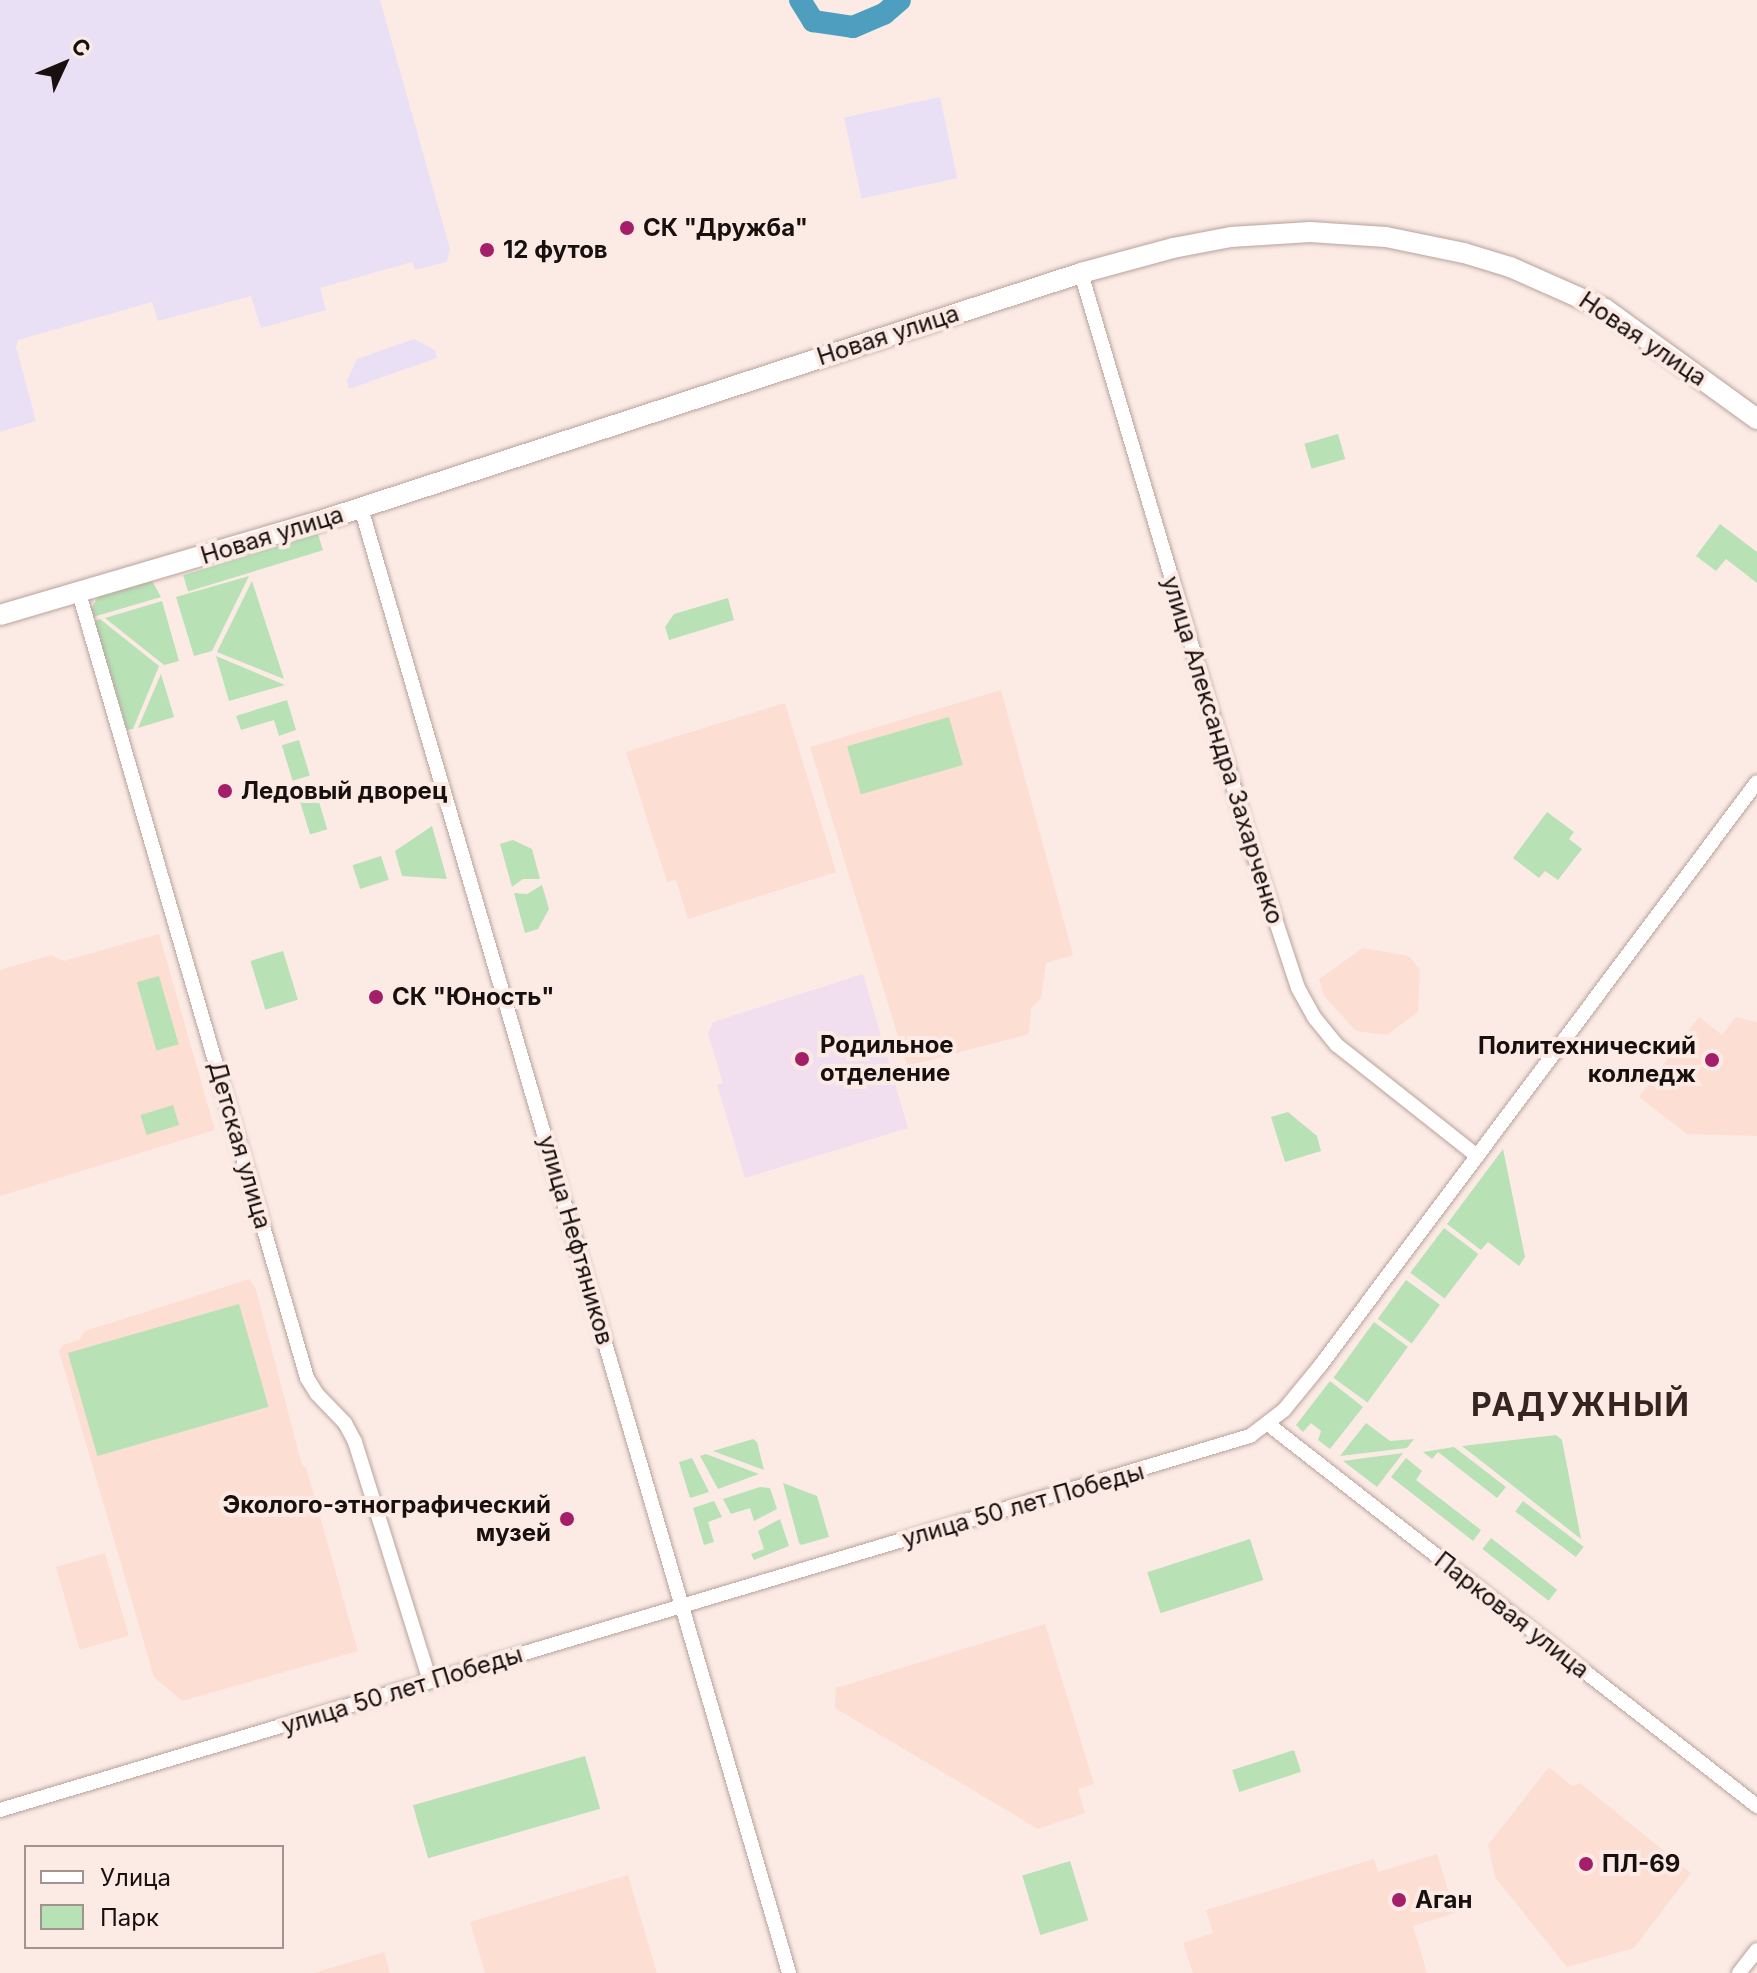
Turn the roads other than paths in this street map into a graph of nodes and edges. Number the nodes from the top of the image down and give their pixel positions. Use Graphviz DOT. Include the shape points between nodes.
graph roads {
  1 [pos="1081,273"];
  2 [pos="1757,419"];
  3 [pos="361,508"];
  4 [pos="79,593"];
  5 [pos="0,615"];
  6 [pos="1757,782"];
  7 [pos="1477,1156"];
  8 [pos="1268,1424"];
  9 [pos="682,1605"];
  10 [pos="430,1682"];
  11 [pos="1757,1806"];
  12 [pos="0,1810"];
  13 [pos="1757,1950"];
  14 [pos="789,1973"];
  15 [pos="1739,1973"];
  1 -- 2 [label="street, Новая улица" via="1192,243 1260,234 1358,235 1441,247 1510,267 1582,297"];
  1 -- 3 [label="street, Новая улица"];
  1 -- 7 [label="street, улица Александра Захарченко" via="1298,988 1337,1045"];
  3 -- 4 [label="street, Новая улица"];
  3 -- 9 [label="street, улица Нефтяников"];
  4 -- 5 [label="street, Новая улица"];
  4 -- 10 [label="street, Детская улица" via="307,1378 355,1442"];
  6 -- 7 [label="street, улица 50 лет Победы"];
  7 -- 8 [label="street, улица 50 лет Победы" via="1302,1388"];
  8 -- 9 [label="street, улица 50 лет Победы" via="1233,1444"];
  8 -- 11 [label="street, Парковая улица"];
  9 -- 10 [label="street, улица 50 лет Победы"];
  9 -- 14 [label="street, улица Нефтяников"];
  10 -- 12 [label="street, улица 50 лет Победы"];
  13 -- 15 [label="street"];
}
